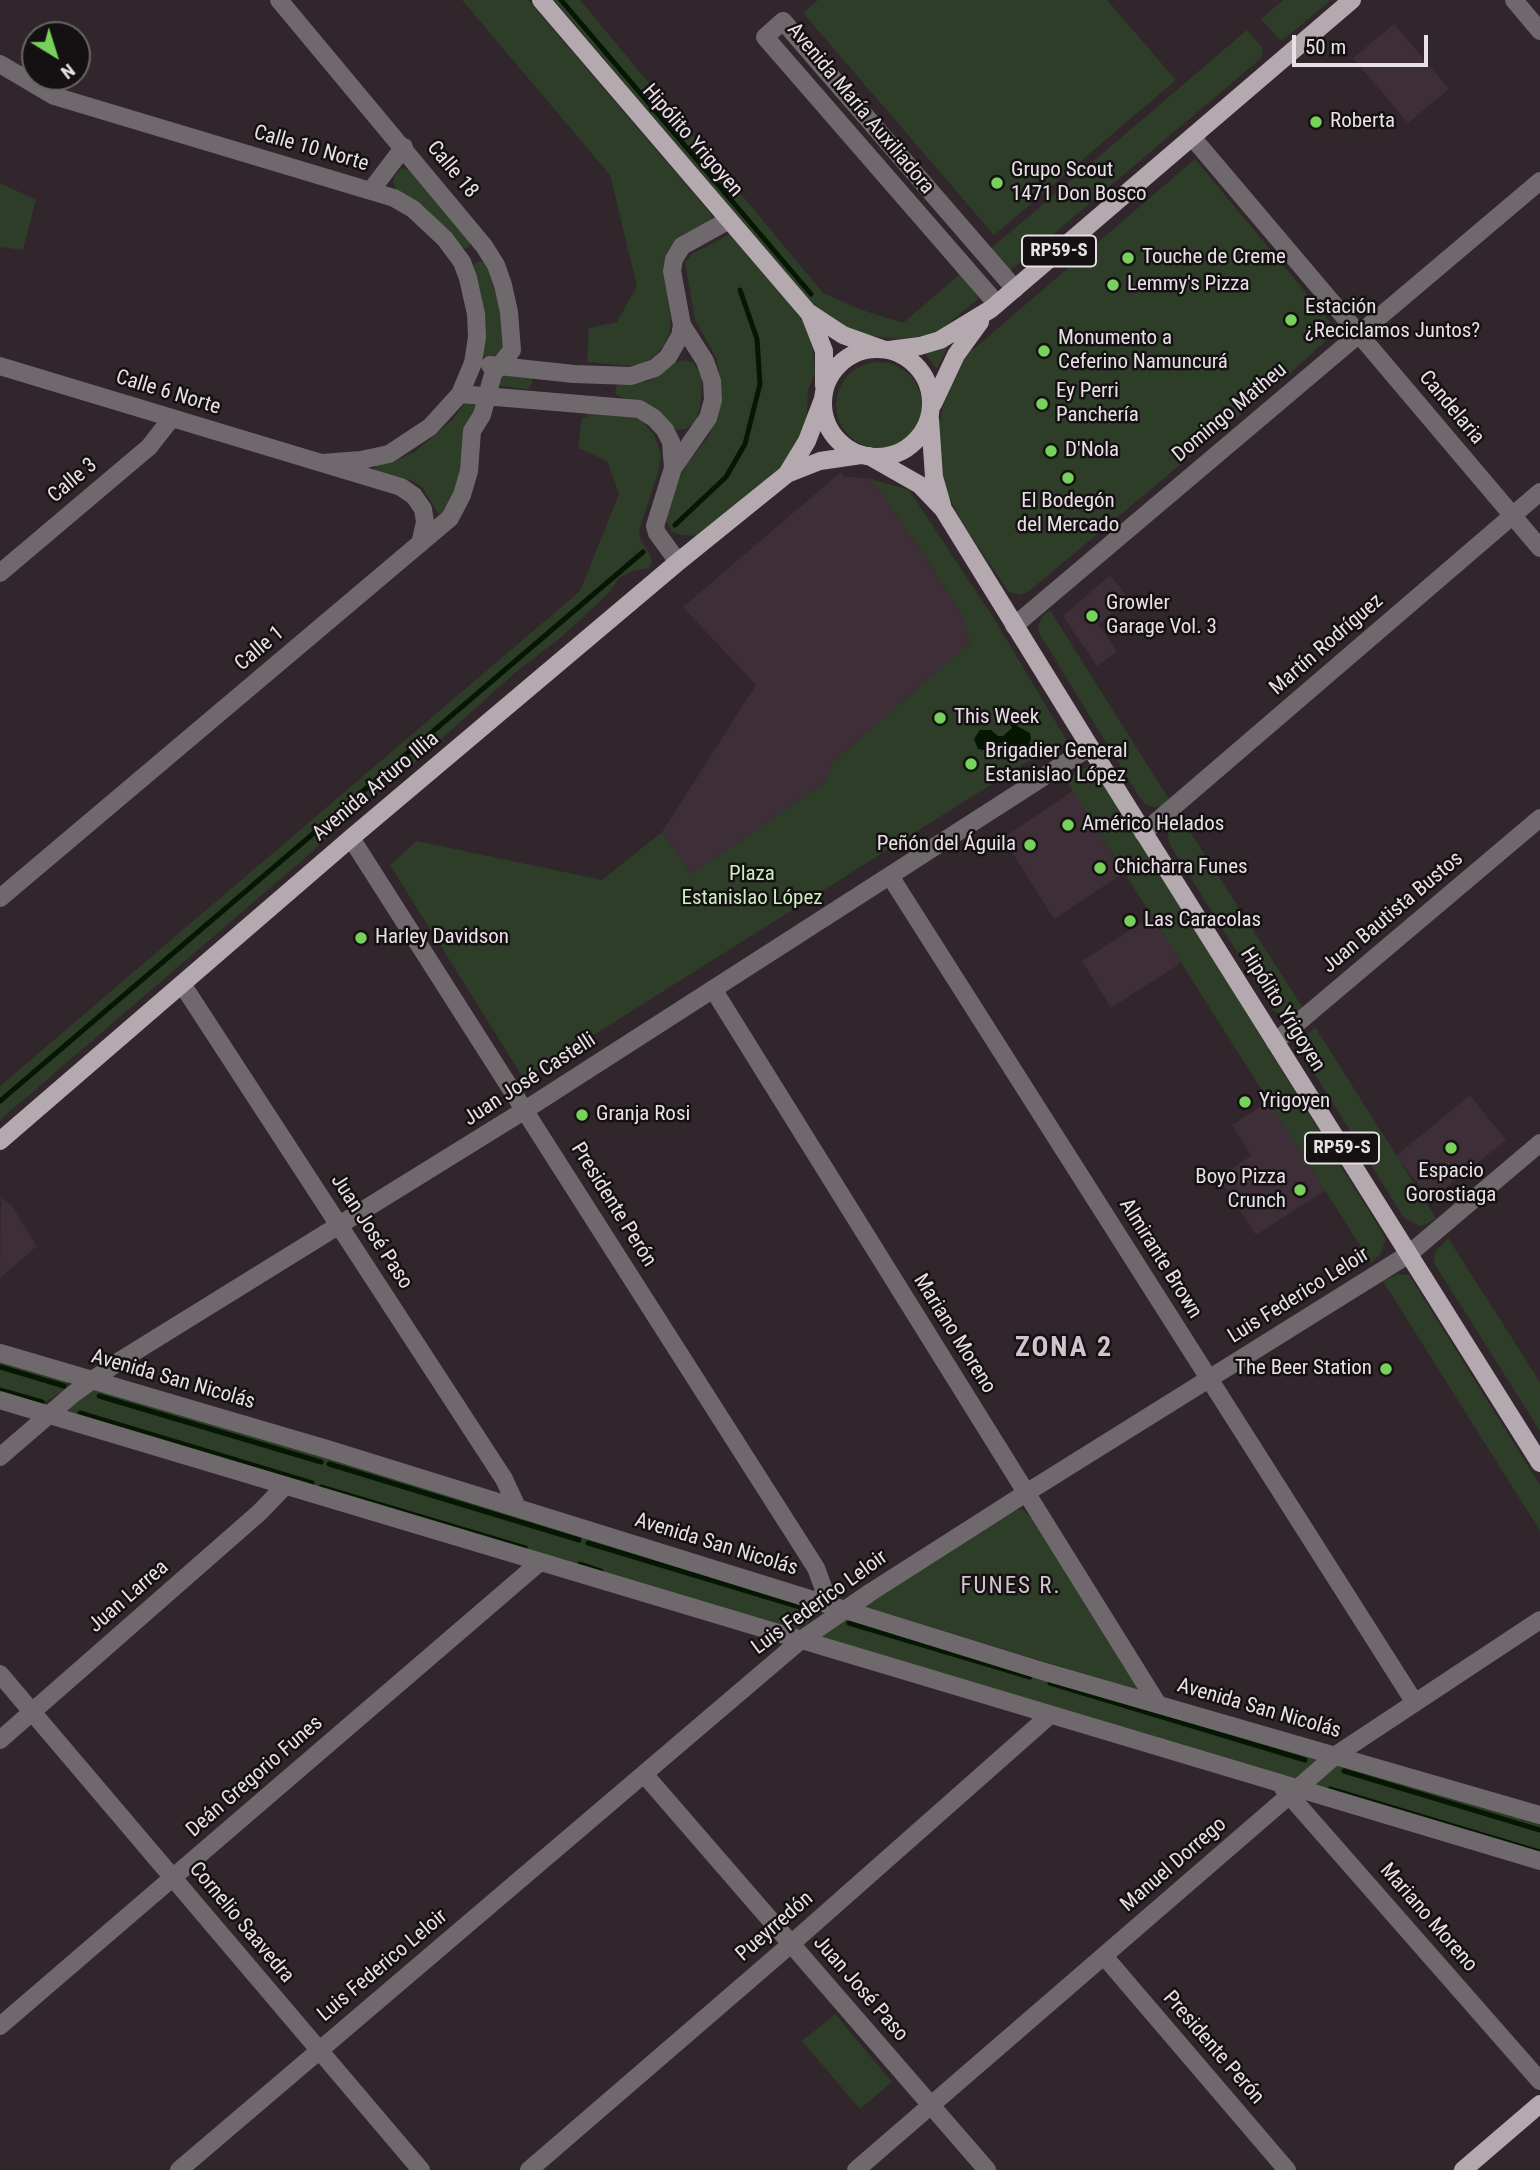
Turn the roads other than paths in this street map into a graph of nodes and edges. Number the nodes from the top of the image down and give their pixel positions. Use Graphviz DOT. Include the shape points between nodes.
graph roads {
  1 [pos="279,0"];
  2 [pos="541,0"];
  3 [pos="1352,0"];
  4 [pos="1514,0"];
  5 [pos="1540,31"];
  6 [pos="0,64"];
  7 [pos="1192,137"];
  8 [pos="404,147"];
  9 [pos="1540,181"];
  10 [pos="372,190"];
  11 [pos="729,220"];
  12 [pos="484,246"];
  13 [pos="462,262"];
  14 [pos="1015,289"];
  15 [pos="994,307"];
  16 [pos="808,312"];
  17 [pos="682,325"];
  18 [pos="1359,334"];
  19 [pos="885,349"];
  20 [pos="668,357"];
  21 [pos="705,362"];
  22 [pos="473,363"];
  23 [pos="0,366"];
  24 [pos="501,366"];
  25 [pos="613,375"];
  26 [pos="460,394"];
  27 [pos="823,396"];
  28 [pos="488,397"];
  29 [pos="606,405"];
  30 [pos="930,411"];
  31 [pos="171,419"];
  32 [pos="701,429"];
  33 [pos="665,430"];
  34 [pos="866,456"];
  35 [pos="322,463"];
  36 [pos="673,468"];
  37 [pos="787,474"];
  38 [pos="1540,492"];
  39 [pos="943,509"];
  40 [pos="1513,515"];
  41 [pos="420,544"];
  42 [pos="1540,548"];
  43 [pos="678,562"];
  44 [pos="0,573"];
  45 [pos="1014,626"];
  46 [pos="1090,747"];
  47 [pos="1540,818"];
  48 [pos="1143,833"];
  49 [pos="351,838"];
  50 [pos="890,876"];
  51 [pos="0,898"];
  52 [pos="182,984"];
  53 [pos="713,989"];
  54 [pos="1275,1042"];
  55 [pos="525,1110"];
  56 [pos="0,1141"];
  57 [pos="1540,1143"];
  58 [pos="340,1227"];
  59 [pos="1409,1254"];
  60 [pos="0,1353"];
  61 [pos="1209,1378"];
  62 [pos="92,1379"];
  63 [pos="0,1400"];
  64 [pos="49,1415"];
  65 [pos="0,1457"];
  66 [pos="1540,1462"];
  67 [pos="285,1486"];
  68 [pos="1026,1493"];
  69 [pos="517,1507"];
  70 [pos="540,1562"];
  71 [pos="825,1602"];
  72 [pos="846,1608"];
  73 [pos="1540,1620"];
  74 [pos="801,1640"];
  75 [pos="0,1674"];
  76 [pos="1157,1703"];
  77 [pos="1415,1703"];
  78 [pos="32,1712"];
  79 [pos="1050,1716"];
  80 [pos="0,1740"];
  81 [pos="1336,1755"];
  82 [pos="644,1774"];
  83 [pos="1289,1790"];
  84 [pos="1540,1815"];
  85 [pos="1540,1861"];
  86 [pos="173,1877"];
  87 [pos="791,1944"];
  88 [pos="1104,1956"];
  89 [pos="0,2026"];
  90 [pos="320,2050"];
  91 [pos="1540,2081"];
  92 [pos="1540,2104"];
  93 [pos="931,2106"];
  94 [pos="179,2170"];
  95 [pos="421,2170"];
  96 [pos="529,2170"];
  97 [pos="856,2170"];
  98 [pos="987,2170"];
  99 [pos="1287,2170"];
  100 [pos="1463,2170"];
  1 -- 8 [label="street, Calle 18"];
  2 -- 11 [label="main road, Hipólito Yrigoyen"];
  3 -- 7 [label="main road, RP59-S"];
  4 -- 5 [label="street"];
  6 -- 10 [label="street, Calle 10 Norte" via="54,96"];
  7 -- 14 [label="main road, RP59-S"];
  7 -- 18 [label="street, Candelaria"];
  8 -- 10 [label="street"];
  8 -- 12 [label="street, Calle 18"];
  9 -- 18 [label="street, Domingo Matheu"];
  10 -- 13 [label="street, Calle 10 Norte" via="413,209"];
  11 -- 16 [label="main road, Hipólito Yrigoyen"];
  11 -- 17 [label="street" via="682,246 674,259"];
  12 -- 13 [label="street"];
  12 -- 24 [label="street, Calle 18" via="496,265 509,312 512,350"];
  13 -- 22 [label="street, Calle 10 Norte" via="476,314"];
  14 -- 15 [label="main road, RP59-S"];
  14 -- 15 [label="street, Avenida María Auxiliadora" via="783,21 765,37"];
  15 -- 19 [label="main road, RP59-S" via="940,340"];
  15 -- 30 [label="main road, RP59-S" via="967,337"];
  16 -- 19 [label="main road, Hipólito Yrigoyen" via="843,335"];
  16 -- 27 [label="main road, Hipólito Yrigoyen" via="824,351"];
  17 -- 20 [label="street"];
  17 -- 21 [label="street"];
  18 -- 40 [label="street, Candelaria"];
  18 -- 45 [label="street, Domingo Matheu"];
  19 -- 27 [label="main road, RP59-S" via="862,351 844,360 831,374"];
  19 -- 30 [label="main road" via="907,357 921,370 929,388"];
  20 -- 21 [label="street" via="681,352"];
  20 -- 25 [label="street" via="655,369 631,376"];
  21 -- 32 [label="street" via="713,400"];
  22 -- 24 [label="street"];
  22 -- 26 [label="street, Calle 10 Norte"];
  23 -- 31 [label="street, Calle 6 Norte"];
  24 -- 25 [label="street"];
  24 -- 28 [label="street, Calle 18"];
  25 -- 29 [label="street" via="600,388"];
  26 -- 28 [label="street"];
  26 -- 35 [label="street, Calle 6 Norte" via="430,426 389,454"];
  27 -- 34 [label="main road, RP59-S" via="825,418 833,435"];
  27 -- 37 [label="main road, Avenida Arturo Illia" via="807,441"];
  28 -- 29 [label="street"];
  28 -- 41 [label="street, Calle 1" via="472,431 462,495 450,518"];
  29 -- 33 [label="street" via="639,409"];
  30 -- 34 [label="main road" via="922,433 907,447 889,455"];
  30 -- 39 [label="main road, Hipólito Yrigoyen / RP59-S" via="934,477"];
  31 -- 35 [label="street, Calle 6 Norte"];
  31 -- 44 [label="street, Calle 3" via="149,447"];
  32 -- 33 [label="street" via="687,436"];
  32 -- 36 [label="street"];
  33 -- 36 [label="street"];
  34 -- 37 [label="main road, Avenida Arturo Illia" via="820,461"];
  34 -- 39 [label="main road, Hipólito Yrigoyen / RP59-S" via="920,485"];
  35 -- 41 [label="street, Calle 6 Norte" via="401,487 414,496 425,522"];
  36 -- 43 [label="street" via="655,526"];
  37 -- 43 [label="main road, Avenida Arturo Illia"];
  38 -- 40 [label="street, Martín Rodríguez"];
  39 -- 45 [label="main road, Hipólito Yrigoyen / RP59-S"];
  40 -- 42 [label="street, Candelaria"];
  40 -- 48 [label="street, Martín Rodríguez"];
  41 -- 51 [label="street, Calle 1"];
  43 -- 49 [label="main road, Avenida Arturo Illia"];
  45 -- 46 [label="main road, Hipólito Yrigoyen / RP59-S"];
  46 -- 48 [label="main road, Hipólito Yrigoyen / RP59-S"];
  46 -- 50 [label="street, Juan José Castelli"];
  47 -- 54 [label="street, Juan Bautista Bustos"];
  48 -- 54 [label="main road, Hipólito Yrigoyen / RP59-S"];
  49 -- 52 [label="main road, Avenida Arturo Illia"];
  49 -- 55 [label="street, Presidente Perón"];
  50 -- 53 [label="street, Juan José Castelli"];
  50 -- 61 [label="street, Almirante Brown"];
  52 -- 56 [label="main road, Avenida Arturo Illia"];
  52 -- 58 [label="street, Juan José Paso"];
  53 -- 55 [label="street, Juan José Castelli"];
  53 -- 68 [label="street, Mariano Moreno"];
  54 -- 59 [label="main road, Hipólito Yrigoyen / RP59-S"];
  55 -- 58 [label="street, Juan José Castelli"];
  55 -- 71 [label="street, Presidente Perón" via="816,1568"];
  57 -- 59 [label="street, Luis Federico Leloir"];
  58 -- 62 [label="street, Juan José Castelli"];
  58 -- 69 [label="street, Juan José Paso" via="504,1479"];
  59 -- 61 [label="street, Luis Federico Leloir"];
  59 -- 66 [label="main road, Hipólito Yrigoyen / RP59-S"];
  60 -- 62 [label="street, Avenida San Nicolás"];
  61 -- 68 [label="street, Luis Federico Leloir"];
  61 -- 77 [label="street, Almirante Brown"];
  62 -- 64 [label="street, Juan José Castelli"];
  62 -- 69 [label="street, Avenida San Nicolás"];
  63 -- 64 [label="street"];
  64 -- 65 [label="street, Juan José Castelli"];
  64 -- 67 [label="street"];
  67 -- 70 [label="street"];
  67 -- 78 [label="street, Juan Larrea"];
  68 -- 72 [label="street, Luis Federico Leloir"];
  68 -- 76 [label="street, Mariano Moreno"];
  69 -- 71 [label="street, Avenida San Nicolás"];
  70 -- 74 [label="street"];
  70 -- 86 [label="street, Deán Gregorio Funes"];
  71 -- 72 [label="street, Avenida San Nicolás"];
  72 -- 74 [label="street, Luis Federico Leloir"];
  72 -- 76 [label="street, Avenida San Nicolás"];
  73 -- 77 [label="street, Manuel Dorrego"];
  74 -- 79 [label="street"];
  74 -- 82 [label="street, Luis Federico Leloir"];
  75 -- 78 [label="street, Cornelio Saavedra"];
  76 -- 81 [label="street, Avenida San Nicolás"];
  77 -- 81 [label="street, Manuel Dorrego"];
  78 -- 80 [label="street, Juan Larrea"];
  78 -- 86 [label="street, Cornelio Saavedra"];
  79 -- 83 [label="street"];
  79 -- 87 [label="street, Pueyrredón"];
  81 -- 83 [label="street, Manuel Dorrego"];
  81 -- 84 [label="street, Avenida San Nicolás"];
  82 -- 87 [label="street, Juan José Paso"];
  82 -- 90 [label="street, Luis Federico Leloir"];
  83 -- 85 [label="street"];
  83 -- 88 [label="street, Manuel Dorrego"];
  83 -- 91 [label="street, Mariano Moreno"];
  86 -- 89 [label="street, Deán Gregorio Funes"];
  86 -- 90 [label="street, Cornelio Saavedra"];
  87 -- 93 [label="street, Juan José Paso"];
  87 -- 96 [label="street, Pueyrredón"];
  88 -- 93 [label="street, Manuel Dorrego"];
  88 -- 99 [label="street, Presidente Perón"];
  90 -- 94 [label="street, Luis Federico Leloir"];
  90 -- 95 [label="street, Cornelio Saavedra"];
  92 -- 100 [label="main road"];
  93 -- 97 [label="street, Manuel Dorrego"];
  93 -- 98 [label="street, Juan José Paso"];
}
